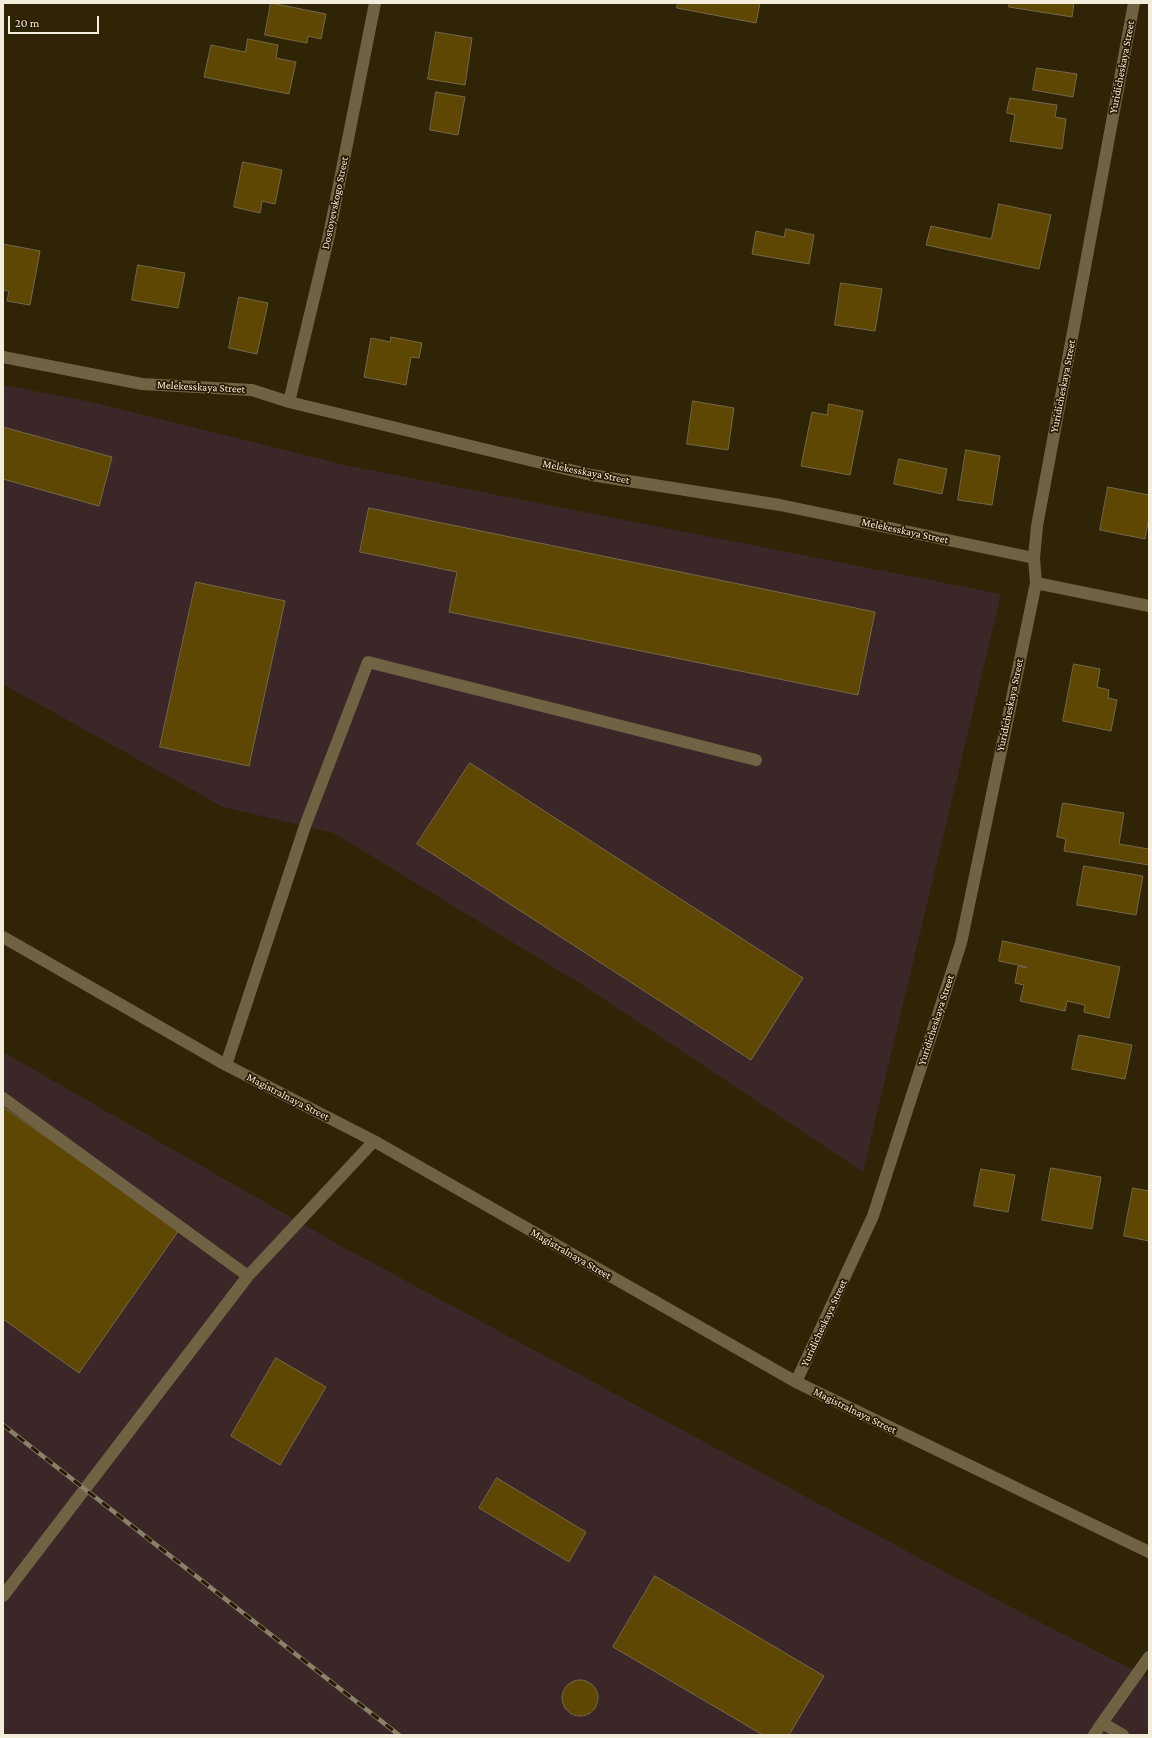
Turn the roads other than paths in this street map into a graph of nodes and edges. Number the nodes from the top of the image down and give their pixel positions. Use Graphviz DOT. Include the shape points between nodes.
graph roads {
  1 [pos="375,3"];
  2 [pos="1134,3"];
  3 [pos="3,357"];
  4 [pos="289,402"];
  5 [pos="1034,558"];
  6 [pos="1036,583"];
  7 [pos="1149,606"];
  8 [pos="756,760"];
  9 [pos="3,937"];
  10 [pos="226,1065"];
  11 [pos="3,1098"];
  12 [pos="374,1141"];
  13 [pos="248,1276"];
  14 [pos="796,1382"];
  15 [pos="1149,1552"];
  16 [pos="3,1596"];
  17 [pos="1149,1657"];
  18 [pos="1102,1723"];
  19 [pos="1094,1735"];
  20 [pos="1123,1735"];
  1 -- 4 [label="street, Dostoyevskogo Street" via="329,235"];
  2 -- 5 [label="street, Yuridicheskaya Street" via="1038,518"];
  3 -- 4 [label="street, Melekesskaya Street" via="142,384 252,390"];
  4 -- 5 [label="street, Melekesskaya Street" via="591,475 780,505"];
  5 -- 6 [label="street, Yuridicheskaya Street"];
  6 -- 7 [label="street"];
  6 -- 14 [label="street, Yuridicheskaya Street" via="961,943 873,1216"];
  8 -- 10 [label="street" via="368,662 306,826"];
  9 -- 10 [label="street, Magistralnaya Street"];
  10 -- 12 [label="street, Magistralnaya Street"];
  11 -- 13 [label="street"];
  12 -- 13 [label="street"];
  12 -- 14 [label="street, Magistralnaya Street"];
  13 -- 16 [label="street"];
  14 -- 15 [label="street, Magistralnaya Street"];
  17 -- 18 [label="street"];
  18 -- 19 [label="street"];
  18 -- 20 [label="street"];
}
